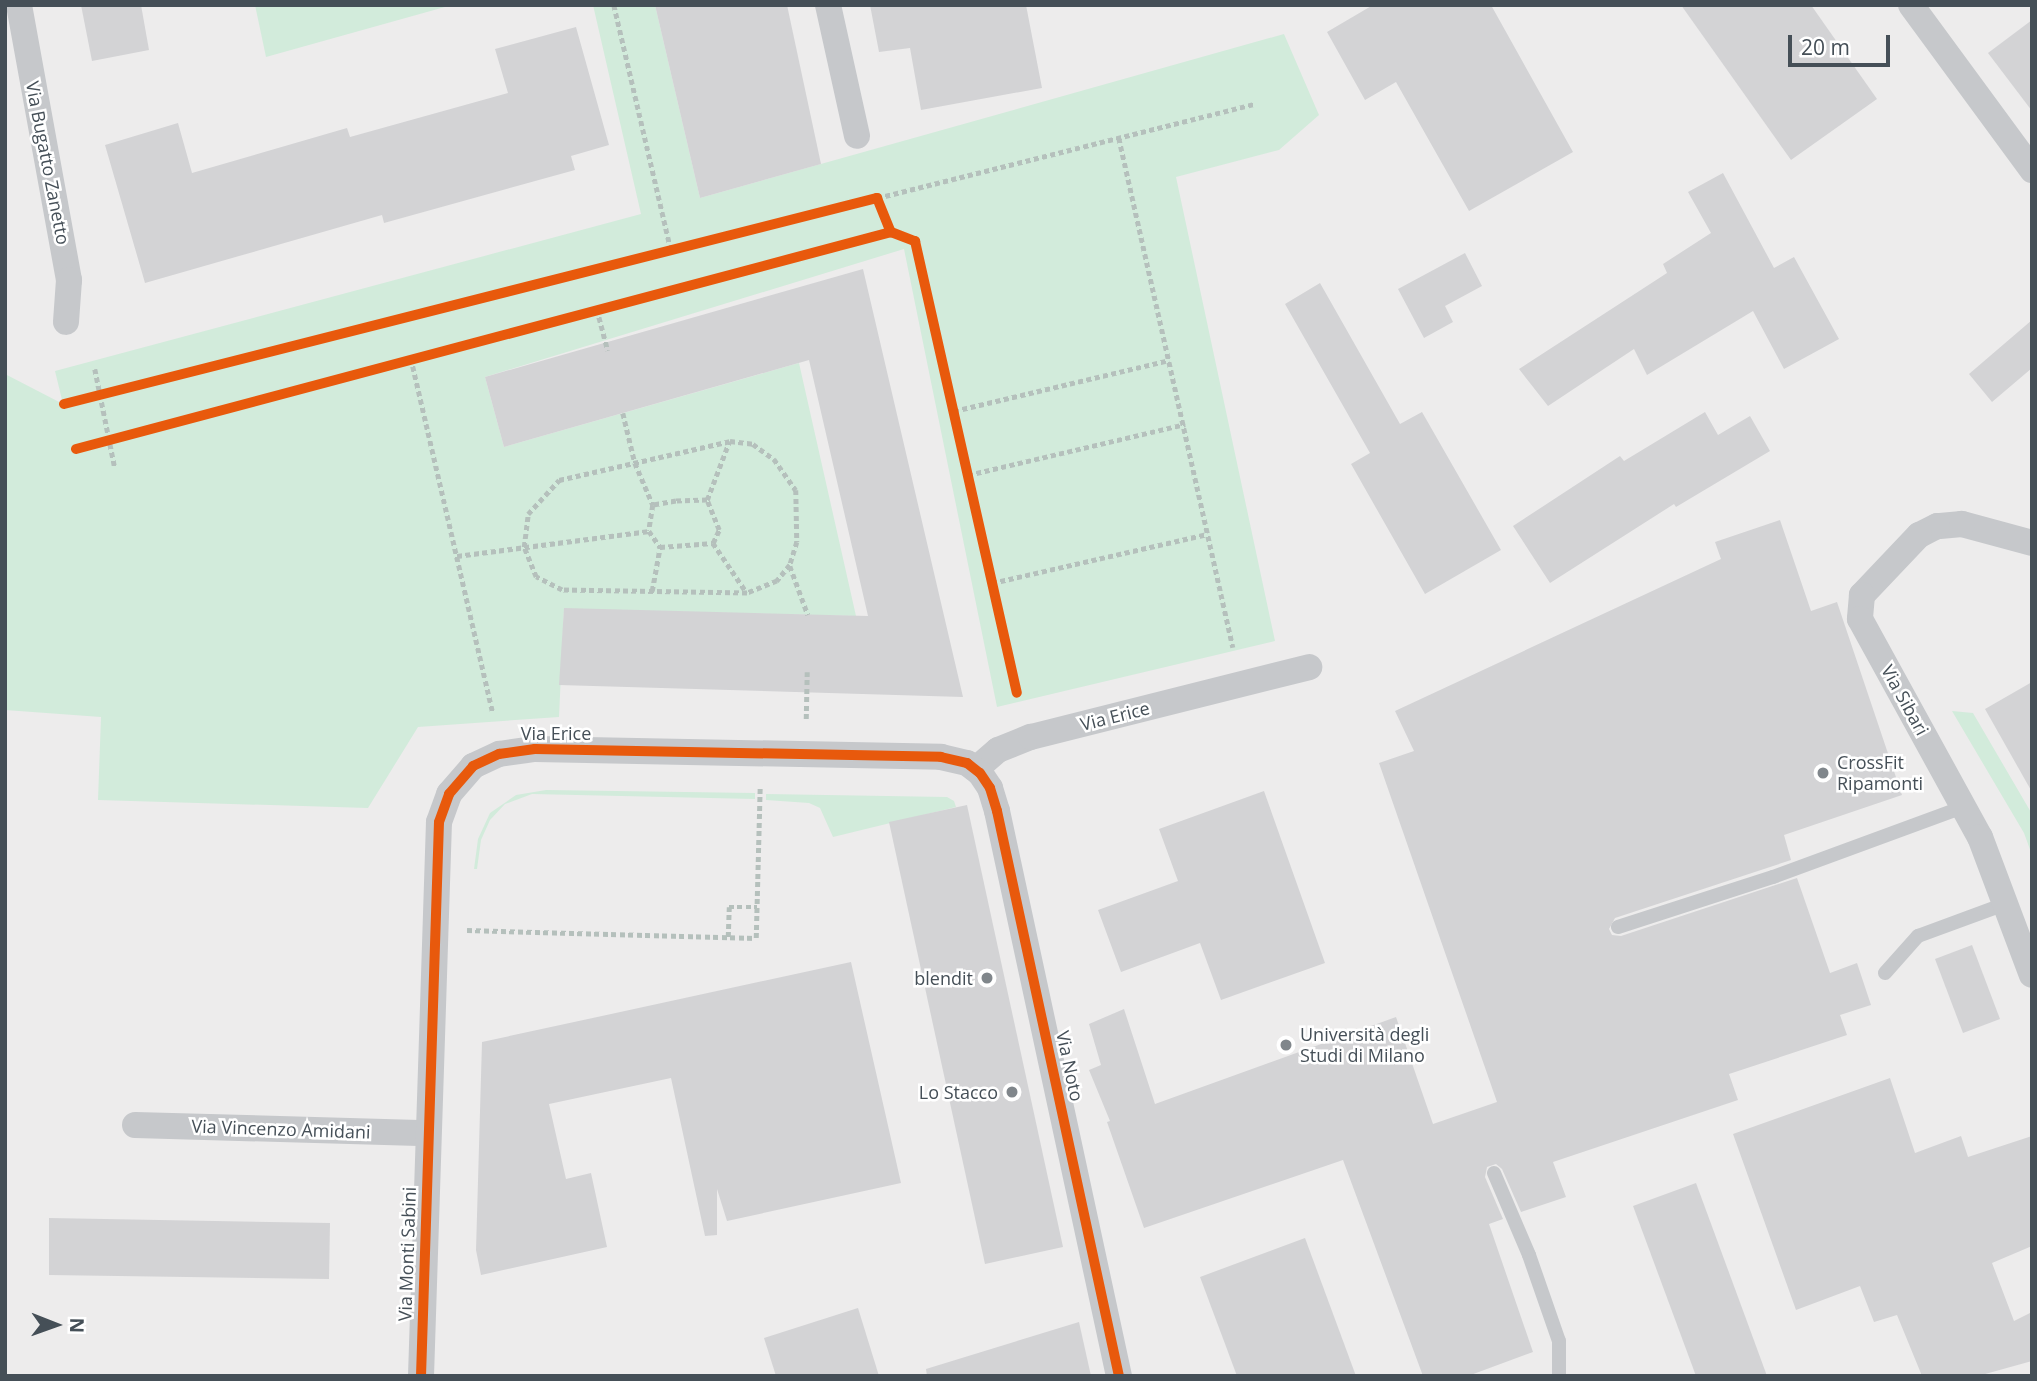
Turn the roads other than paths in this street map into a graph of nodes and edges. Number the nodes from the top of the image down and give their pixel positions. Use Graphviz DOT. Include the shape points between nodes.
graph roads {
  1 [pos="19,5"];
  2 [pos="828,5"];
  3 [pos="1911,5"];
  4 [pos="857,136"];
  5 [pos="2032,170"];
  6 [pos="66,322"];
  7 [pos="2032,543"];
  8 [pos="1309,667"];
  9 [pos="976,769"];
  10 [pos="1963,807"];
  11 [pos="2005,904"];
  12 [pos="1618,927"];
  13 [pos="1885,973"];
  14 [pos="2032,975"];
  15 [pos="135,1125"];
  16 [pos="428,1133"];
  17 [pos="1494,1173"];
  18 [pos="421,1376"];
  19 [pos="1119,1376"];
  20 [pos="1559,1376"];
  1 -- 6 [label="street, Via Bugatto Zanetto" via="69,280"];
  2 -- 4 [label="street"];
  3 -- 5 [label="street"];
  7 -- 10 [label="street, Via Sibari" via="1962,524 1937,526 1919,535 1862,595 1860,619"];
  8 -- 9 [label="street, Via Erice" via="1031,737 998,750"];
  9 -- 16 [label="street, Via Erice" via="941,757 541,749 505,752 478,763 449,794 436,837"];
  9 -- 19 [label="street, Via Noto" via="990,788 997,811"];
  10 -- 11 [label="street, Via Sibari" via="1980,837"];
  10 -- 12 [label="lane" via="1773,877"];
  11 -- 13 [label="lane" via="1919,936"];
  11 -- 14 [label="street, Via Sibari"];
  15 -- 16 [label="street, Via Vincenzo Amidani"];
  16 -- 18 [label="street, Via Monti Sabini"];
  17 -- 20 [label="lane" via="1559,1342"];
}
